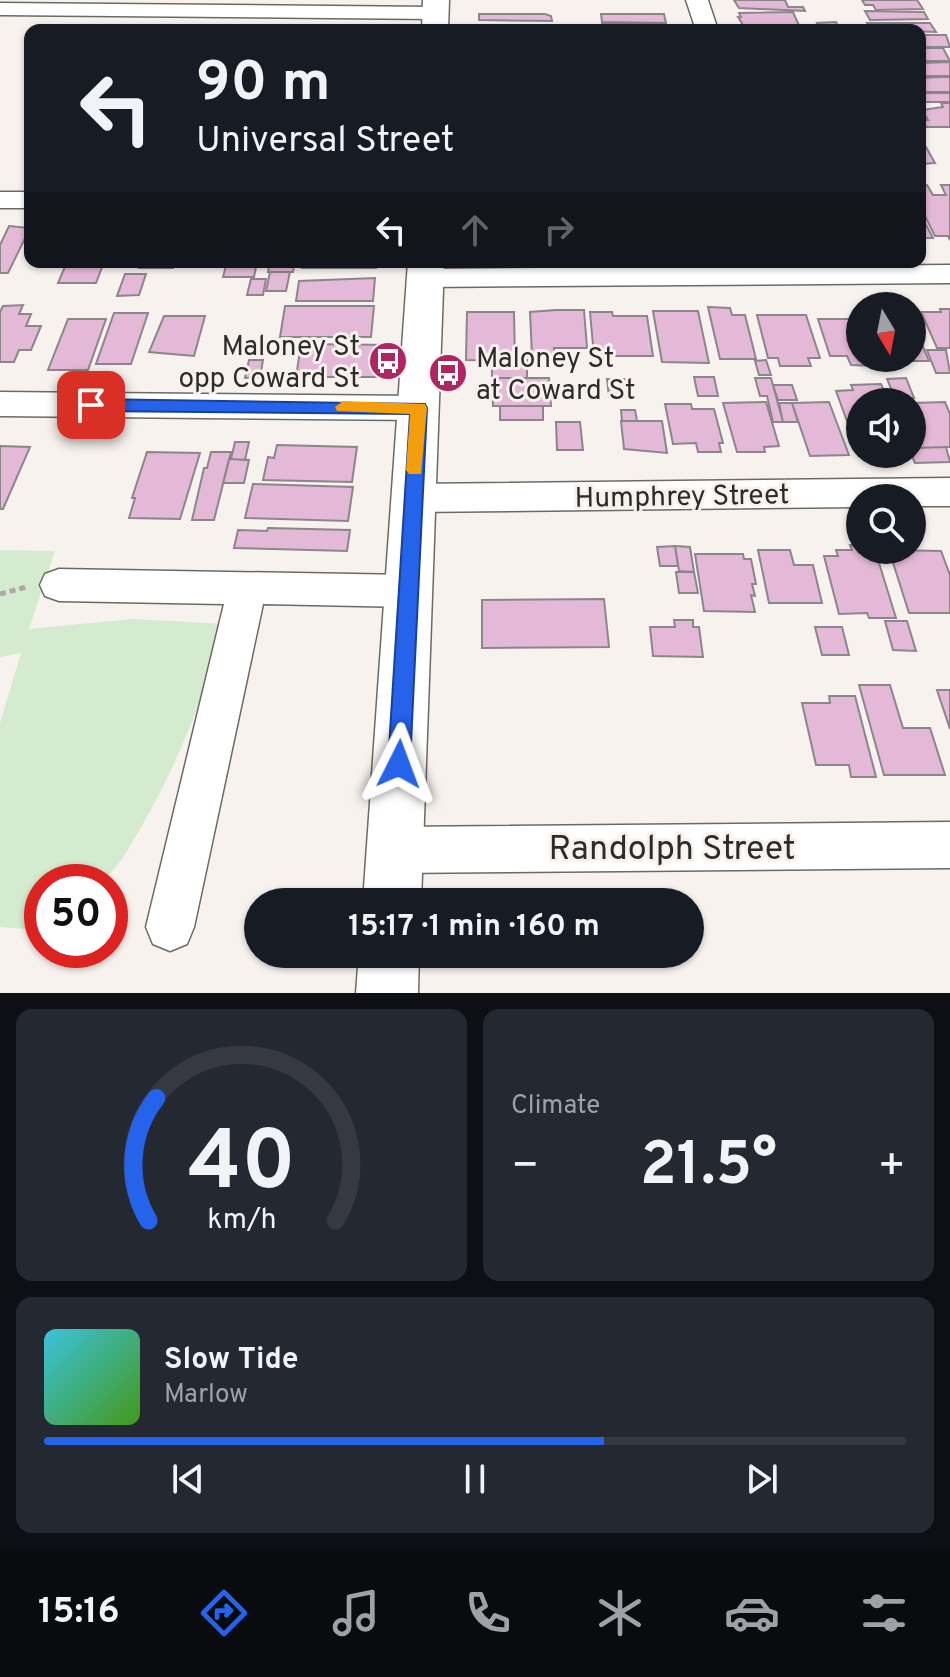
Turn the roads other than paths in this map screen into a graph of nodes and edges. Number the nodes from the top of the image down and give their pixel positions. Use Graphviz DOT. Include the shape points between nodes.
graph roads {
  1 [pos="697,0"];
  2 [pos="315,6"];
  3 [pos="0,9"];
  4 [pos="435,14"];
  5 [pos="705,24"];
  6 [pos="0,200"];
  7 [pos="24,200"];
  8 [pos="787,269"];
  9 [pos="426,270"];
  10 [pos="950,274"];
  11 [pos="0,404"];
  12 [pos="419,408"];
  13 [pos="950,492"];
  14 [pos="413,498"];
  15 [pos="59,585"];
  16 [pos="247,589"];
  17 [pos="409,591"];
  18 [pos="950,845"];
  19 [pos="394,850"];
  20 [pos="393,888"];
  21 [pos="170,927"];
  22 [pos="388,968"];
  23 [pos="387,993"];
  1 -- 5 [label="street"];
  2 -- 3 [label="street"];
  2 -- 4 [label="street"];
  6 -- 7 [label="street"];
  8 -- 9 [label="street"];
  8 -- 10 [label="street"];
  9 -- 12 [label="main road"];
  11 -- 12 [label="street"];
  12 -- 14 [label="main road"];
  13 -- 14 [label="street, Humphrey Street"];
  14 -- 17 [label="main road"];
  15 -- 16 [label="street"];
  16 -- 17 [label="street"];
  16 -- 21 [label="street"];
  17 -- 19 [label="main road"];
  18 -- 19 [label="street, Randolph Street"];
  19 -- 20 [label="main road"];
  22 -- 23 [label="main road"];
}
